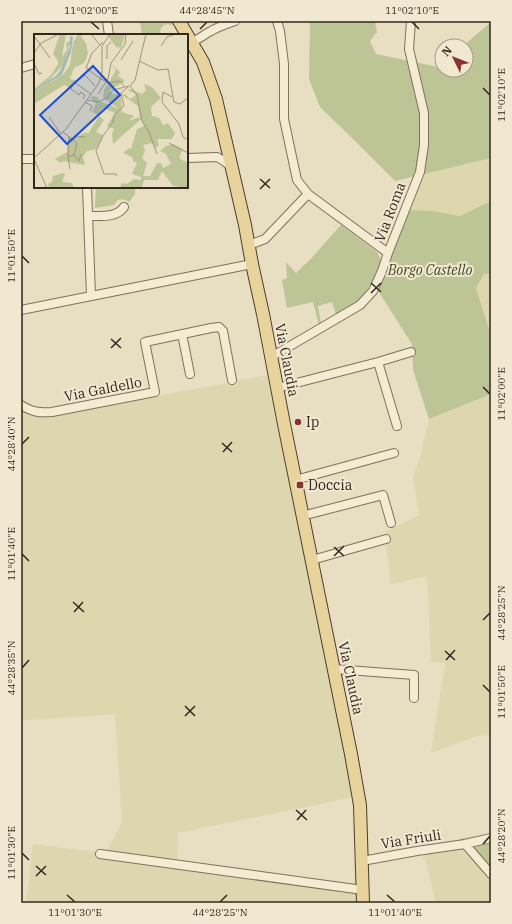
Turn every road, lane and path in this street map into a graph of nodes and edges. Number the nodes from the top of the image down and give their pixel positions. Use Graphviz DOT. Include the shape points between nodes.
graph roads {
  1 [pos="107,21"];
  2 [pos="179,21"];
  3 [pos="235,21"];
  4 [pos="277,21"];
  5 [pos="411,21"];
  6 [pos="109,34"];
  7 [pos="186,34"];
  8 [pos="190,43"];
  9 [pos="34,64"];
  10 [pos="21,68"];
  11 [pos="228,148"];
  12 [pos="217,157"];
  13 [pos="188,158"];
  14 [pos="21,159"];
  15 [pos="34,159"];
  16 [pos="232,167"];
  17 [pos="88,188"];
  18 [pos="308,194"];
  19 [pos="124,207"];
  20 [pos="88,216"];
  21 [pos="249,245"];
  22 [pos="388,253"];
  23 [pos="252,264"];
  24 [pos="91,296"];
  25 [pos="21,310"];
  26 [pos="182,334"];
  27 [pos="411,352"];
  28 [pos="271,357"];
  29 [pos="378,362"];
  30 [pos="190,374"];
  31 [pos="232,380"];
  32 [pos="277,388"];
  33 [pos="21,405"];
  34 [pos="397,426"];
  35 [pos="394,453"];
  36 [pos="295,480"];
  37 [pos="302,516"];
  38 [pos="391,523"];
  39 [pos="386,539"];
  40 [pos="312,560"];
  41 [pos="334,669"];
  42 [pos="414,698"];
  43 [pos="491,838"];
  44 [pos="465,844"];
  45 [pos="100,854"];
  46 [pos="362,861"];
  47 [pos="491,874"];
  48 [pos="363,890"];
  49 [pos="363,903"];
  1 -- 6 [label="street"];
  2 -- 7 [label="main road, Via Claudia"];
  3 -- 8 [label="street"];
  4 -- 18 [label="street" via="284,64 284,119 297,180"];
  5 -- 22 [label="street, Via Roma" via="409,49 424,113 424,145 420,172"];
  8 -- 11 [label="main road, Via Claudia" via="203,62 216,99"];
  9 -- 10 [label="street"];
  11 -- 12 [label="street"];
  11 -- 16 [label="main road, Via Claudia"];
  12 -- 13 [label="street"];
  12 -- 16 [label="street"];
  14 -- 15 [label="street"];
  16 -- 21 [label="main road, Via Claudia"];
  17 -- 20 [label="street"];
  18 -- 21 [label="street" via="265,239"];
  18 -- 22 [label="street"];
  19 -- 20 [label="street" via="112,215"];
  20 -- 24 [label="street"];
  21 -- 23 [label="main road, Via Claudia"];
  22 -- 28 [label="street, Via Roma" via="373,291 360,305"];
  23 -- 24 [label="street"];
  23 -- 28 [label="main road, Via Claudia"];
  24 -- 25 [label="street"];
  26 -- 30 [label="street"];
  26 -- 31 [label="street, Via Galdello" via="211,328 222,329"];
  26 -- 33 [label="street, Via Galdello" via="145,342 155,392 42,413"];
  27 -- 29 [label="street"];
  28 -- 32 [label="main road, Via Claudia"];
  29 -- 32 [label="street"];
  29 -- 34 [label="street"];
  32 -- 36 [label="main road, Via Claudia"];
  35 -- 36 [label="street"];
  36 -- 37 [label="main road, Via Claudia"];
  37 -- 38 [label="street" via="383,495"];
  37 -- 40 [label="main road, Via Claudia"];
  39 -- 40 [label="street"];
  40 -- 41 [label="main road, Via Claudia"];
  41 -- 42 [label="street" via="414,675"];
  41 -- 46 [label="main road, Via Claudia" via="360,805"];
  43 -- 44 [label="street, Via Friuli"];
  44 -- 46 [label="street, Via Friuli" via="416,850"];
  44 -- 47 [label="street"];
  45 -- 48 [label="street"];
  46 -- 48 [label="main road, Via Claudia"];
  48 -- 49 [label="main road, Via Claudia"];
}
